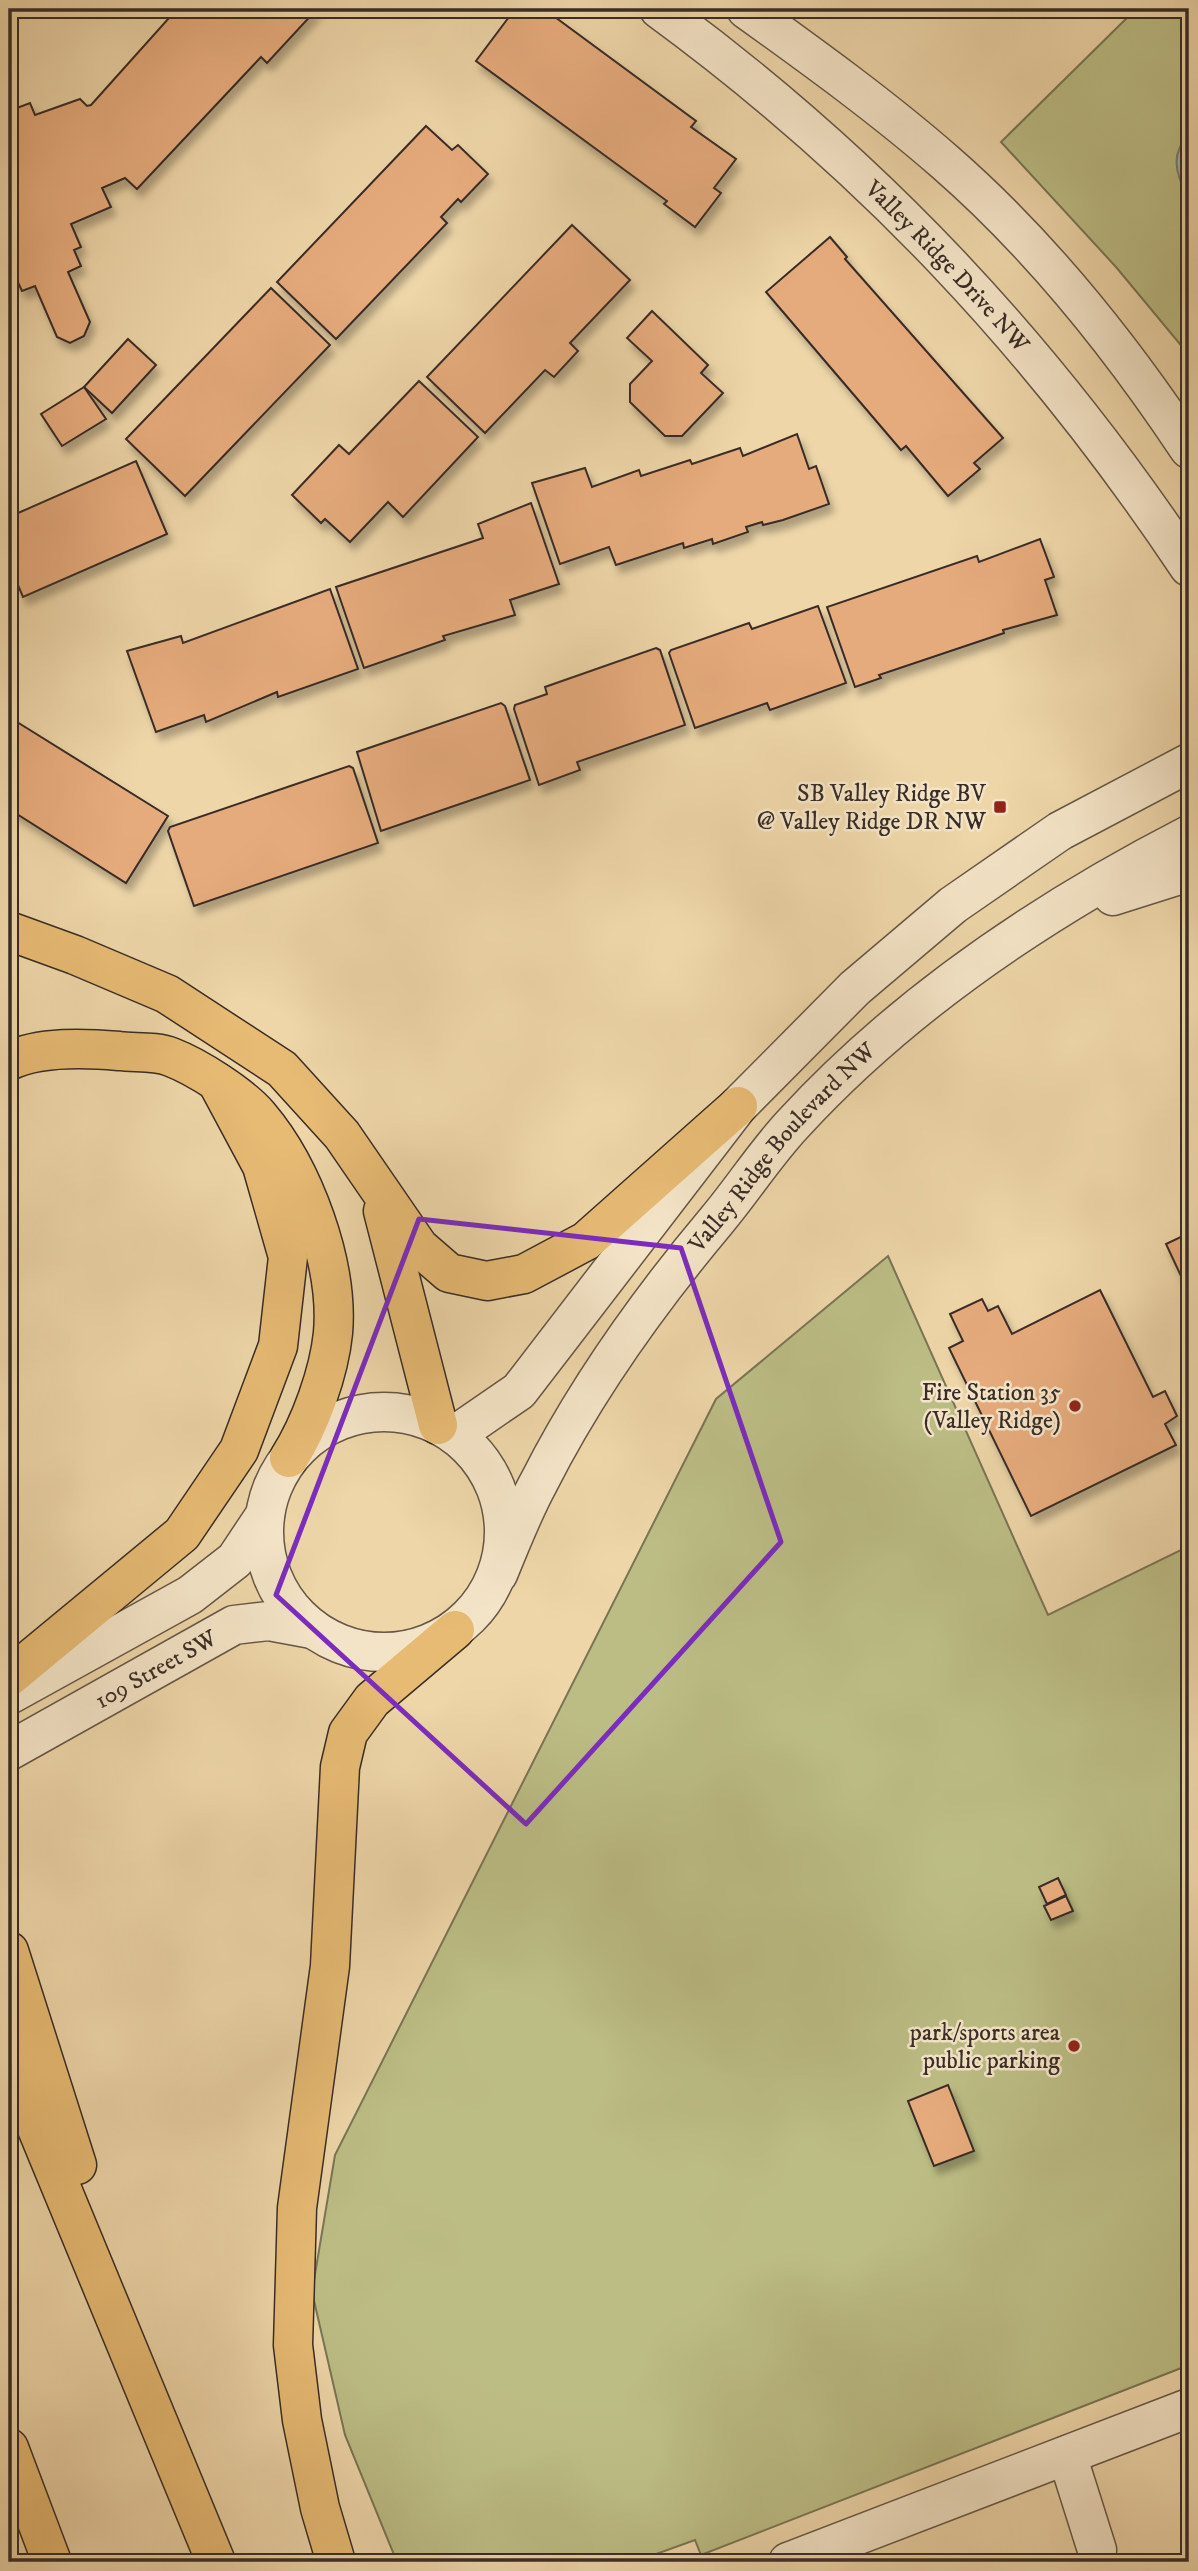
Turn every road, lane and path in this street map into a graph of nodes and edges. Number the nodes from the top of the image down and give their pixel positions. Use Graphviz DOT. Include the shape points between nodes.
graph roads {
  1 [pos="659,9"];
  2 [pos="746,9"];
  3 [pos="1189,449"];
  4 [pos="1189,567"];
  5 [pos="1189,741"];
  6 [pos="1178,769"];
  7 [pos="1189,835"];
  8 [pos="1189,872"];
  9 [pos="1050,915"];
  10 [pos="9,931"];
  11 [pos="9,1061"];
  12 [pos="217,1082"];
  13 [pos="738,1106"];
  14 [pos="377,1185"];
  15 [pos="446,1430"];
  16 [pos="289,1458"];
  17 [pos="265,1515"];
  18 [pos="498,1574"];
  19 [pos="312,1629"];
  20 [pos="455,1630"];
  21 [pos="9,1677"];
  22 [pos="9,1695"];
  23 [pos="9,1751"];
  24 [pos="9,1951"];
  25 [pos="9,2061"];
  26 [pos="142,2378"];
  27 [pos="1189,2408"];
  28 [pos="9,2448"];
  29 [pos="1067,2455"];
  30 [pos="1097,2550"];
  31 [pos="51,2562"];
  32 [pos="216,2562"];
  33 [pos="336,2562"];
  34 [pos="788,2562"];
  1 -- 4 [label="street, Valley Ridge Drive NW" via="763,87 917,229 1015,334 1144,499"];
  2 -- 3 [label="street" via="881,108 995,209 1050,266 1152,393"];
  5 -- 6 [label="street"];
  6 -- 13 [label="street, Valley Ridge Boulevard NW" via="1060,831 953,905 855,988"];
  7 -- 9 [label="street, Valley Ridge Boulevard NW"];
  8 -- 9 [label="street"];
  9 -- 18 [label="street, Valley Ridge Boulevard NW" via="893,1028 792,1124 674,1270 610,1360 539,1482"];
  10 -- 14 [label="highway" via="167,995 282,1069 342,1135"];
  11 -- 12 [label="highway" via="77,1047 170,1056"];
  12 -- 16 [label="highway" via="259,1115 286,1158 311,1208 329,1265 333,1334 310,1417"];
  12 -- 21 [label="highway" via="262,1166 288,1257 278,1346 239,1450 182,1534"];
  13 -- 14 [label="highway" via="586,1241 524,1274 487,1282 449,1273 419,1247"];
  13 -- 15 [label="street, Valley Ridge Boulevard NW" via="526,1383 485,1415"];
  14 -- 15 [label="highway"];
  15 -- 16 [label="street" via="413,1415 358,1415 332,1424"];
  15 -- 18 [label="street" via="477,1456 494,1483 503,1512"];
  16 -- 17 [label="street"];
  17 -- 19 [label="street" via="265,1547 273,1578 290,1606"];
  17 -- 22 [label="street, 109 Street SW" via="235,1560 190,1595"];
  18 -- 20 [label="street" via="481,1605"];
  19 -- 20 [label="street" via="339,1644 378,1652 428,1645"];
  19 -- 23 [label="street, 109 Street SW" via="270,1621 234,1625"];
  20 -- 33 [label="highway" via="372,1700 348,1733 340,1767 330,1966 297,2208 293,2345 304,2433"];
  24 -- 26 [label="highway"];
  25 -- 26 [label="highway"];
  26 -- 32 [label="highway"];
  27 -- 29 [label="street"];
  28 -- 31 [label="highway"];
  29 -- 30 [label="street"];
  29 -- 34 [label="street"];
}
